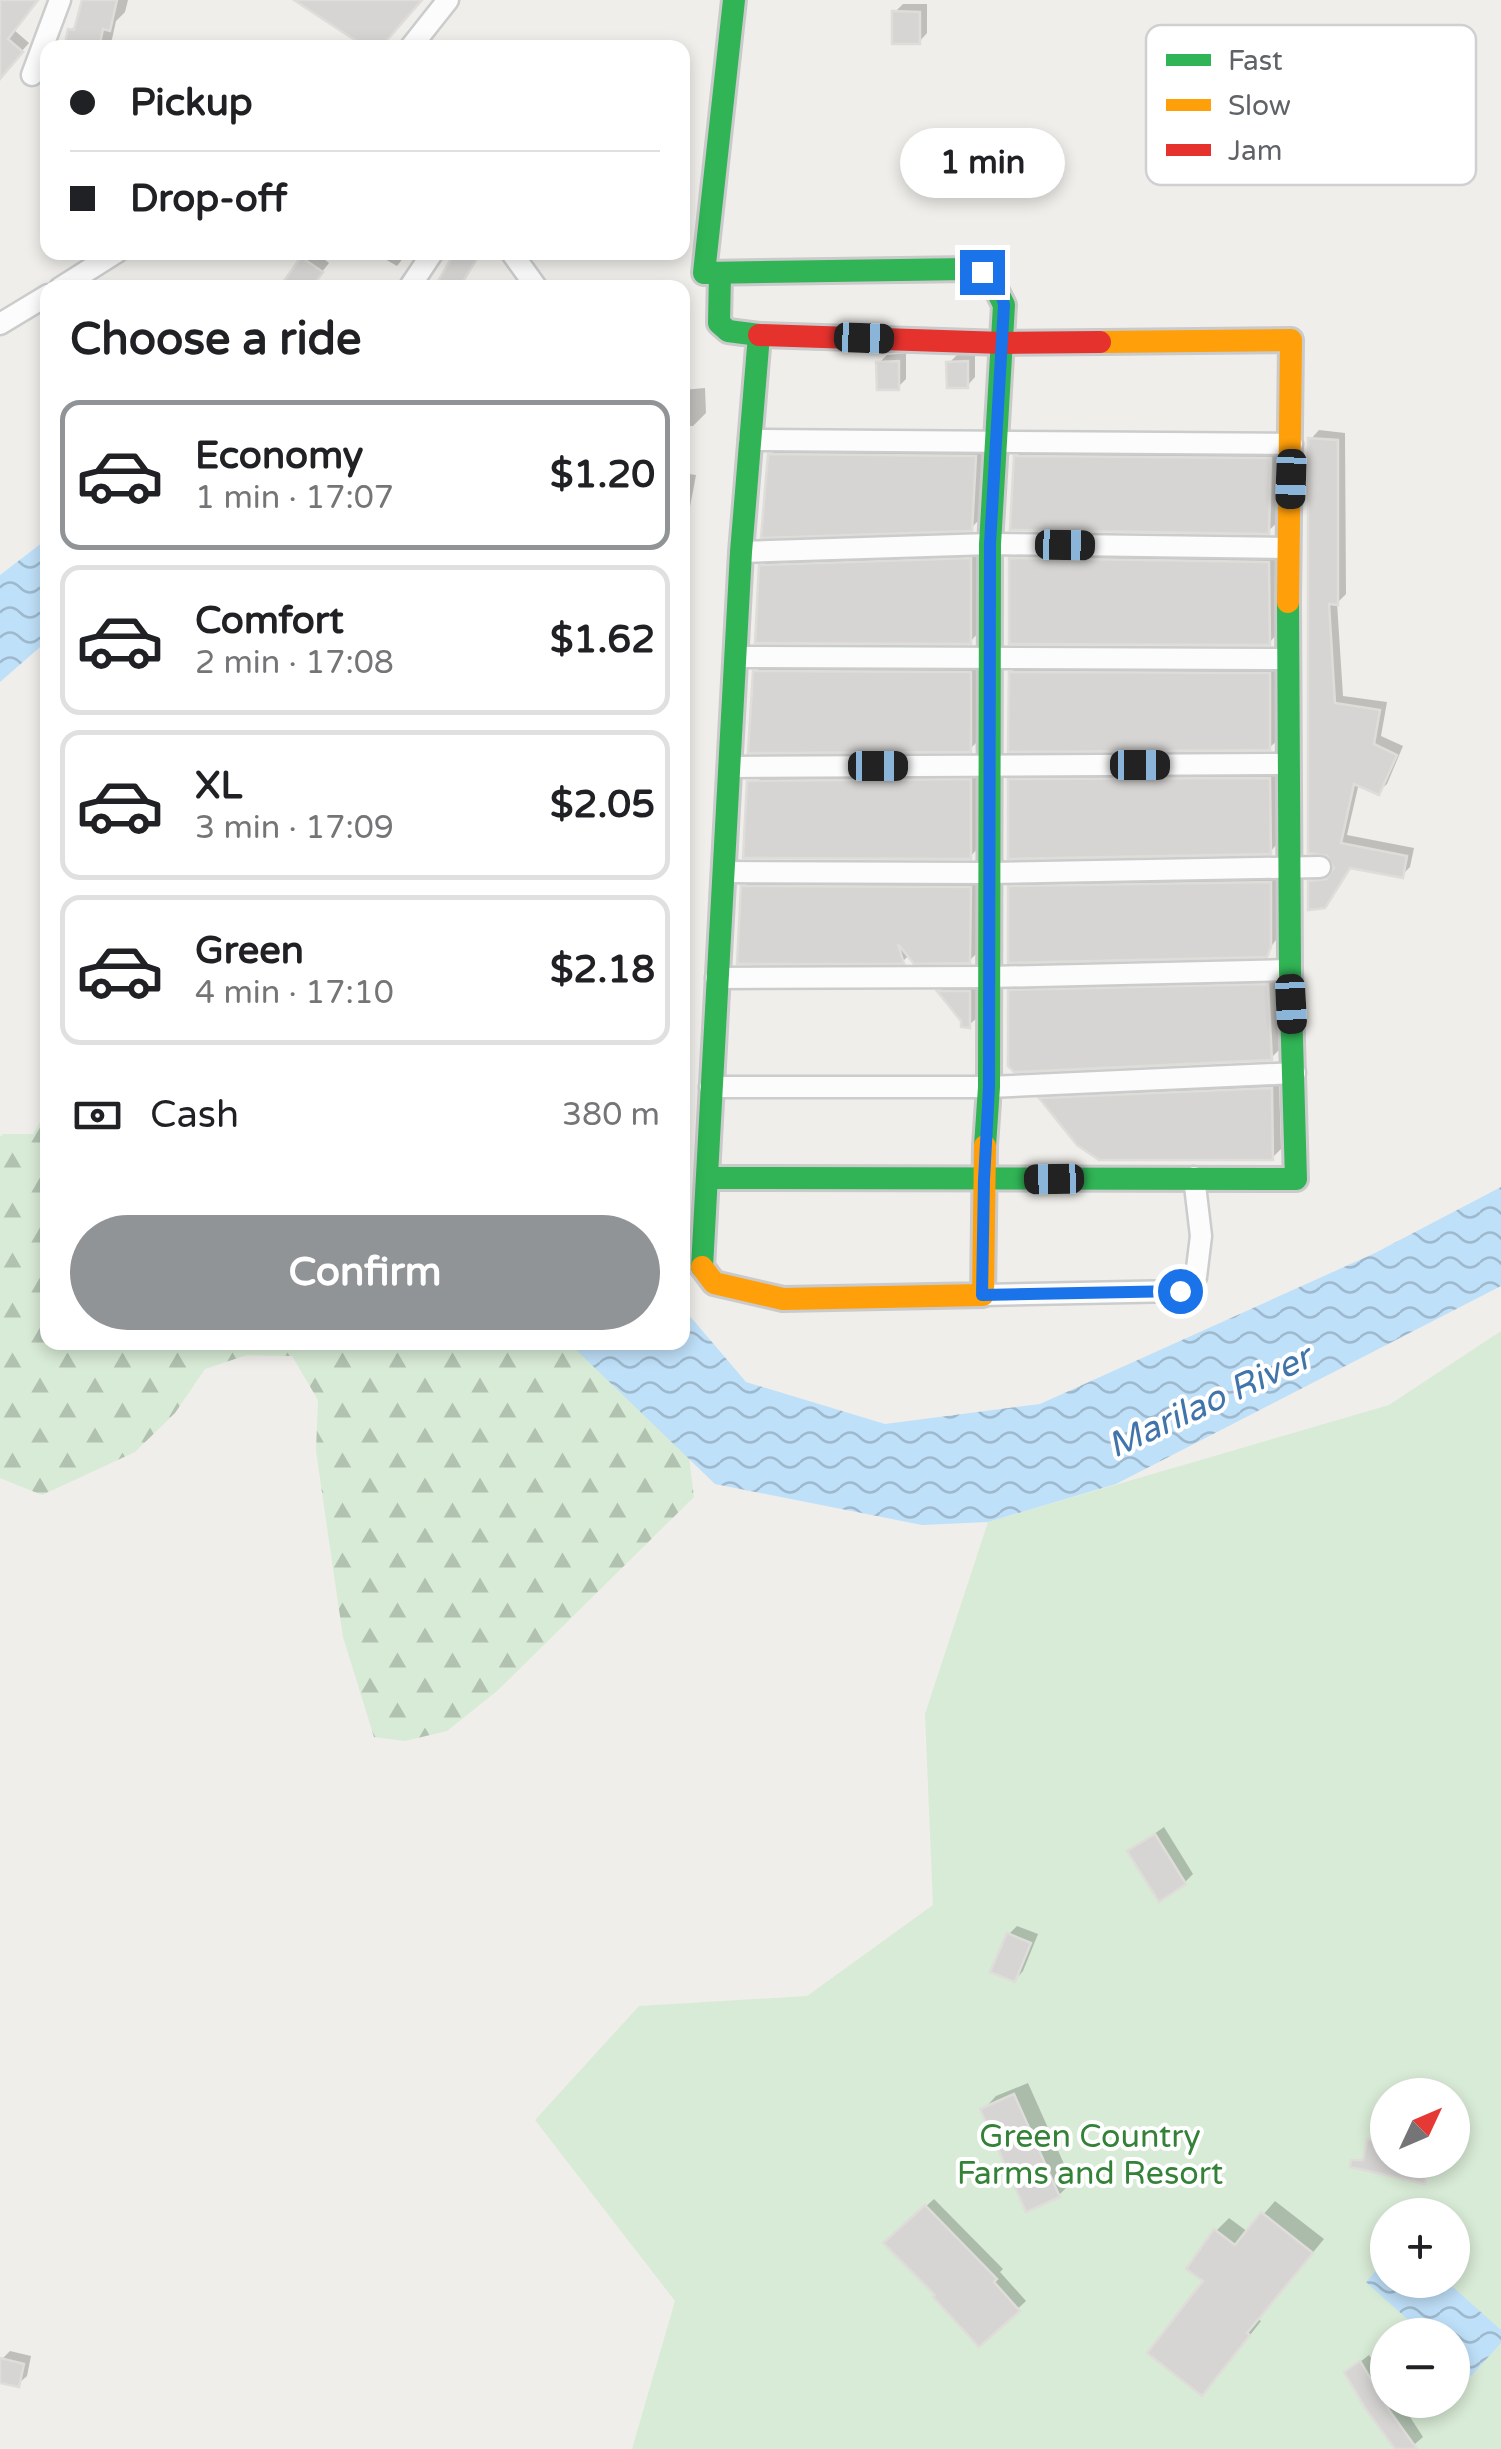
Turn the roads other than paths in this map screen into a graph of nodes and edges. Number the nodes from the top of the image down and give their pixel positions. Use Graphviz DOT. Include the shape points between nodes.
graph roads {
  1 [pos="60,0"];
  2 [pos="448,0"];
  3 [pos="734,0"];
  4 [pos="45,40"];
  5 [pos="416,40"];
  6 [pos="40,54"];
  7 [pos="32,75"];
  8 [pos="104,260"];
  9 [pos="720,274"];
  10 [pos="72,280"];
  11 [pos="40,300"];
  12 [pos="0,324"];
  13 [pos="760,335"];
  14 [pos="1003,344"];
  15 [pos="749,440"];
  16 [pos="998,442"];
  17 [pos="1292,444"];
  18 [pos="990,544"];
  19 [pos="1288,548"];
  20 [pos="741,552"];
  21 [pos="736,657"];
  22 [pos="990,659"];
  23 [pos="1289,659"];
  24 [pos="1289,764"];
  25 [pos="990,766"];
  26 [pos="729,767"];
  27 [pos="1320,867"];
  28 [pos="1289,868"];
  29 [pos="723,872"];
  30 [pos="990,873"];
  31 [pos="1290,970"];
  32 [pos="990,977"];
  33 [pos="716,978"];
  34 [pos="1294,1074"];
  35 [pos="989,1087"];
  36 [pos="710,1088"];
  37 [pos="1194,1177"];
  38 [pos="708,1178"];
  39 [pos="984,1180"];
  40 [pos="982,1295"];
  1 -- 4 [label="street"];
  2 -- 5 [label="street"];
  3 -- 9 [label="street" via="704,273"];
  6 -- 7 [label="street"];
  8 -- 10 [label="street"];
  9 -- 13 [label="street" via="718,324"];
  9 -- 14 [label="street" via="982,272 1001,291"];
  11 -- 12 [label="street"];
  13 -- 14 [label="street"];
  13 -- 15 [label="street"];
  14 -- 16 [label="street"];
  14 -- 17 [label="street" via="1291,340"];
  15 -- 16 [label="street"];
  15 -- 20 [label="street"];
  16 -- 17 [label="street"];
  16 -- 18 [label="street"];
  17 -- 19 [label="street"];
  18 -- 19 [label="street"];
  18 -- 20 [label="street"];
  18 -- 22 [label="street"];
  19 -- 23 [label="street"];
  20 -- 21 [label="street"];
  21 -- 22 [label="street"];
  21 -- 26 [label="street"];
  22 -- 23 [label="street"];
  22 -- 25 [label="street"];
  23 -- 24 [label="street"];
  24 -- 25 [label="street"];
  24 -- 28 [label="street"];
  25 -- 26 [label="street"];
  25 -- 30 [label="street"];
  26 -- 29 [label="street"];
  27 -- 28 [label="street"];
  28 -- 30 [label="street"];
  28 -- 31 [label="street"];
  29 -- 30 [label="street"];
  29 -- 33 [label="street"];
  30 -- 32 [label="street"];
  31 -- 32 [label="street"];
  31 -- 34 [label="street"];
  32 -- 33 [label="street"];
  32 -- 35 [label="street"];
  33 -- 36 [label="street"];
  34 -- 35 [label="street"];
  34 -- 37 [label="street" via="1296,1179"];
  35 -- 36 [label="street"];
  35 -- 39 [label="street"];
  36 -- 38 [label="street"];
  37 -- 39 [label="street"];
  37 -- 40 [label="street" via="1201,1236 1196,1277 1180,1291"];
  38 -- 39 [label="street"];
  38 -- 40 [label="street" via="701,1266 714,1284 783,1299"];
  39 -- 40 [label="street"];
}
